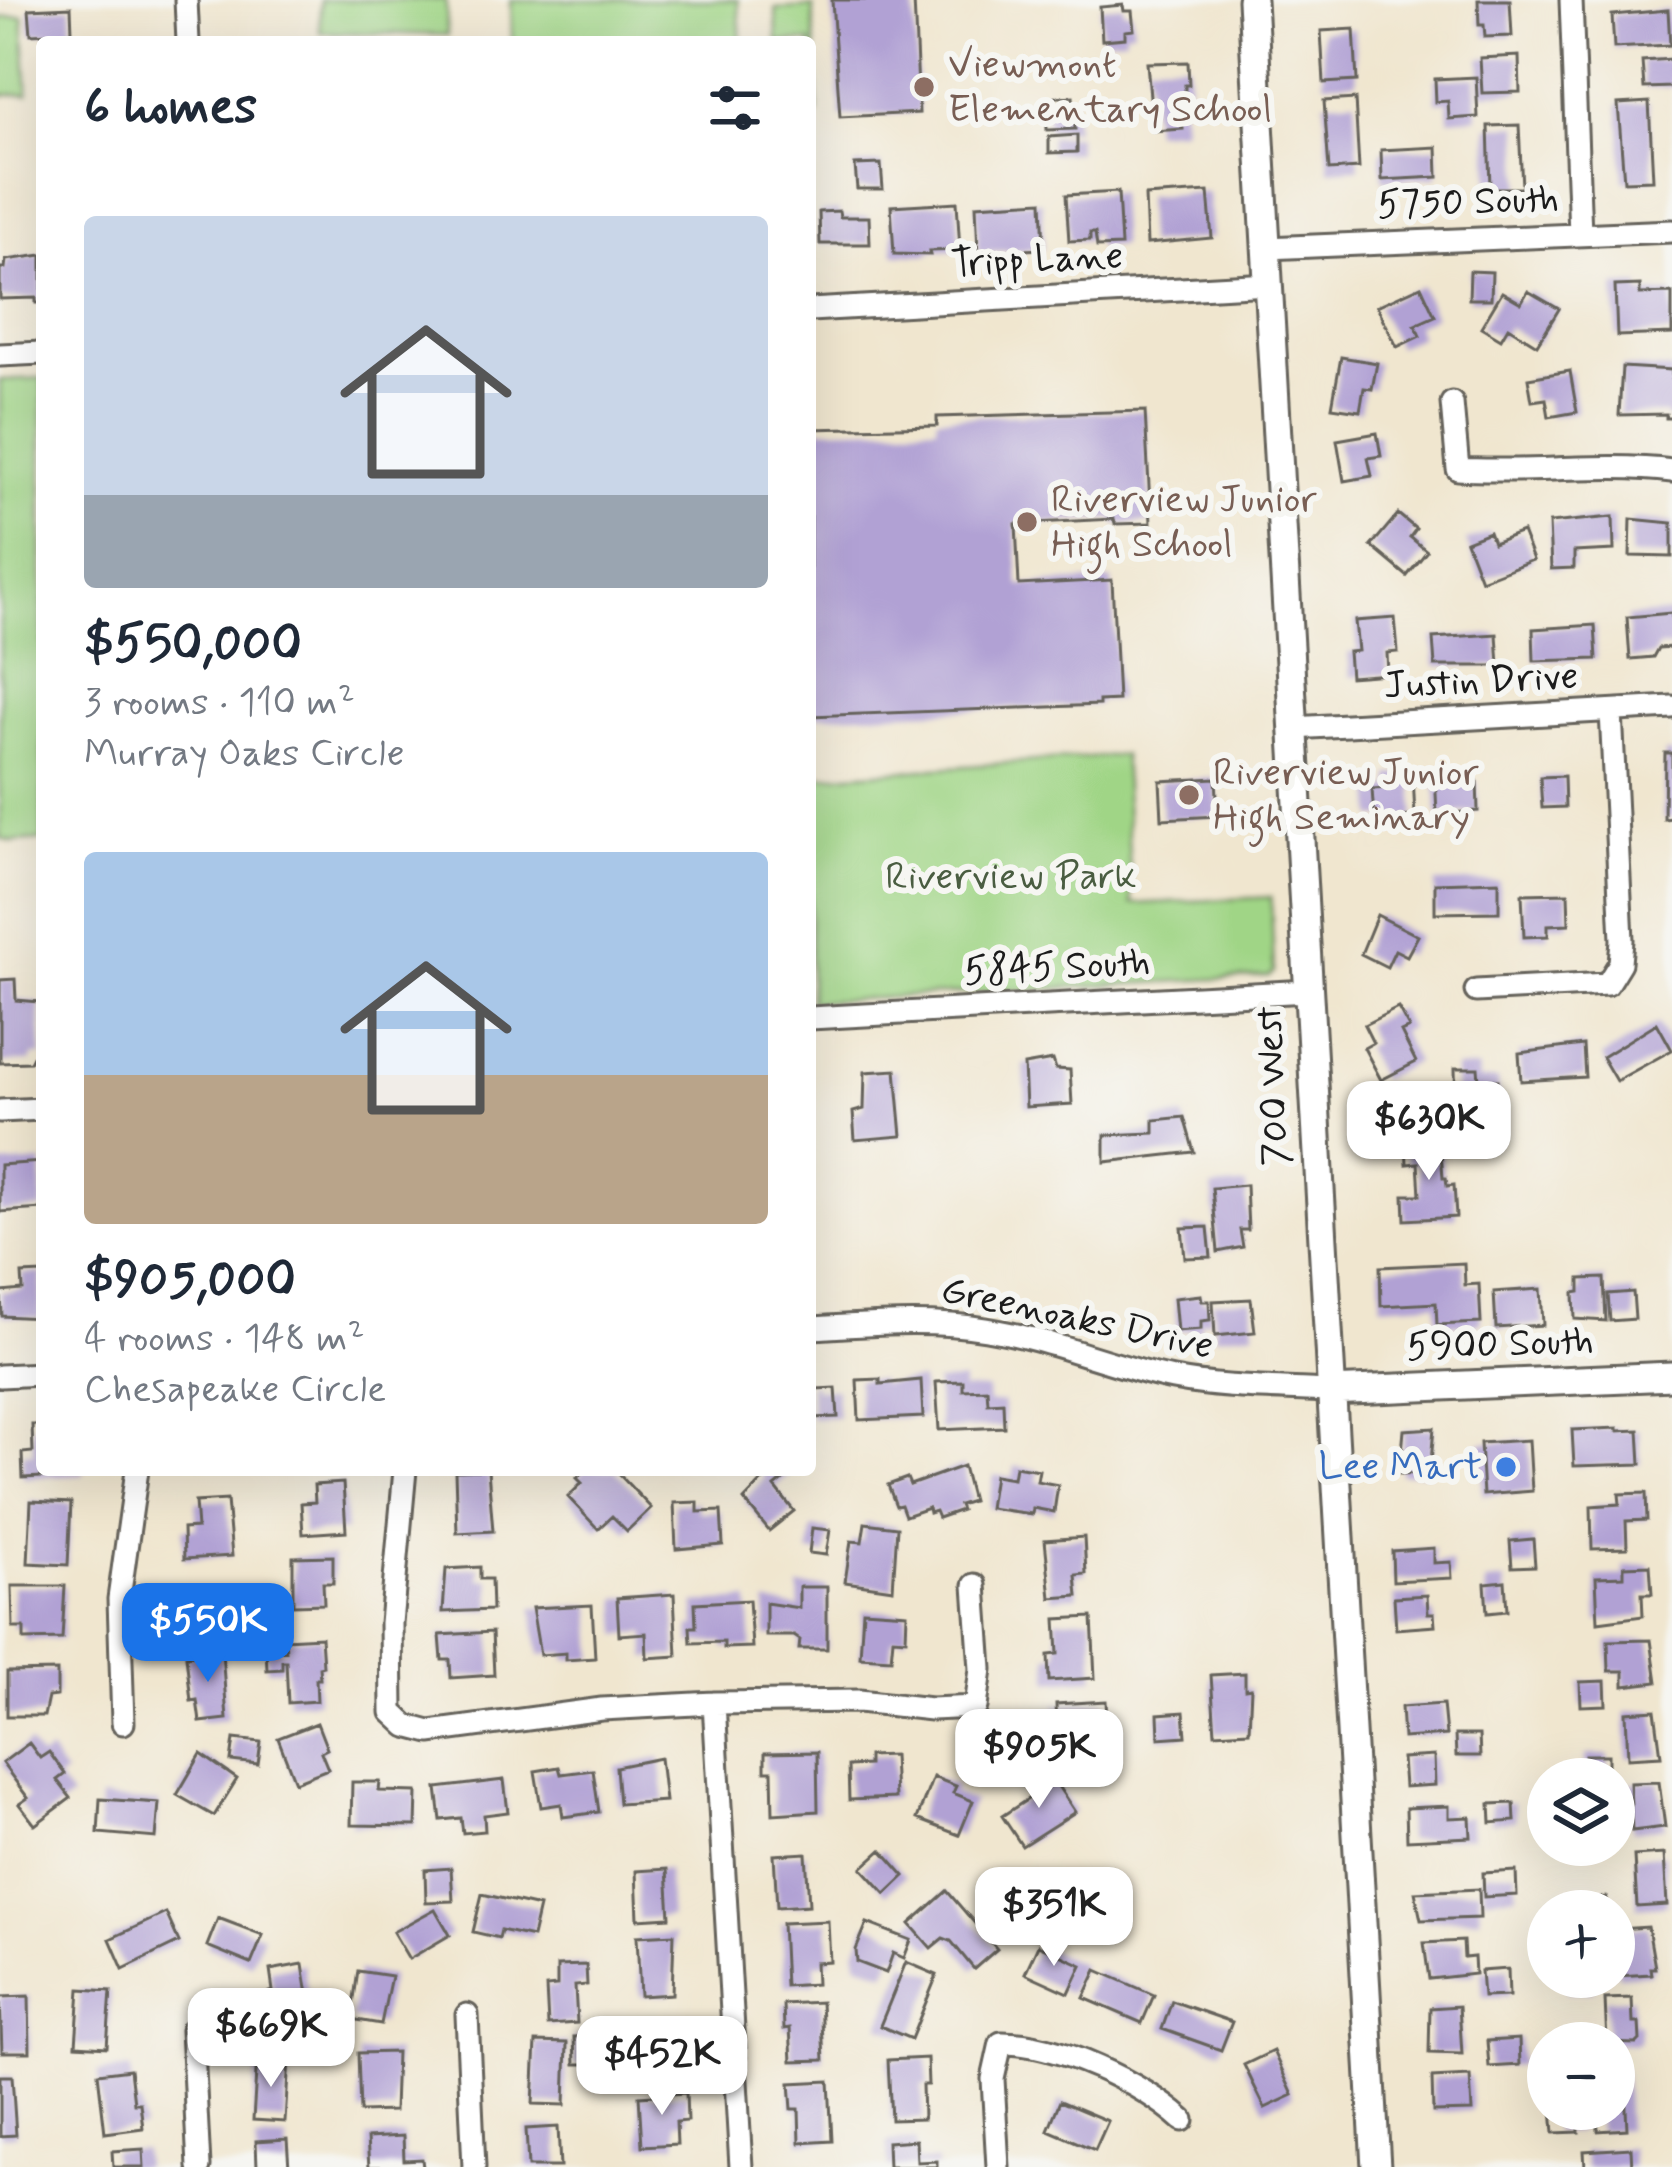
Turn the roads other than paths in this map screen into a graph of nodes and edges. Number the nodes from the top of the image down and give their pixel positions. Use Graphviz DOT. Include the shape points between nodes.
graph roads {
  1 [pos="186,0"];
  2 [pos="1252,0"];
  3 [pos="1571,0"];
  4 [pos="188,36"];
  5 [pos="1672,231"];
  6 [pos="1580,235"];
  7 [pos="1266,248"];
  8 [pos="1269,284"];
  9 [pos="816,310"];
  10 [pos="36,353"];
  11 [pos="0,355"];
  12 [pos="1452,403"];
  13 [pos="1672,471"];
  14 [pos="1672,707"];
  15 [pos="1611,711"];
  16 [pos="1293,728"];
  17 [pos="1308,991"];
  18 [pos="1476,991"];
  19 [pos="816,1018"];
  20 [pos="36,1109"];
  21 [pos="0,1111"];
  22 [pos="816,1328"];
  23 [pos="36,1374"];
  24 [pos="0,1376"];
  25 [pos="1672,1376"];
  26 [pos="1330,1391"];
  27 [pos="136,1476"];
  28 [pos="404,1476"];
  29 [pos="975,1585"];
  30 [pos="714,1703"];
  31 [pos="123,1723"];
  32 [pos="467,2015"];
  33 [pos="192,2030"];
  34 [pos="1183,2120"];
  35 [pos="199,2167"];
  36 [pos="474,2167"];
  37 [pos="741,2167"];
  38 [pos="998,2167"];
  39 [pos="1376,2167"];
  1 -- 4 [label="street"];
  2 -- 7 [label="main road, 700 West"];
  3 -- 6 [label="street"];
  5 -- 6 [label="street, 5750 South"];
  6 -- 7 [label="street, 5750 South"];
  7 -- 8 [label="main road, 700 West"];
  8 -- 9 [label="street, Tripp Lane"];
  8 -- 16 [label="main road, 700 West"];
  10 -- 11 [label="street"];
  12 -- 13 [label="street" via="1458,469"];
  14 -- 15 [label="street, Justin Drive"];
  15 -- 16 [label="street, Justin Drive"];
  15 -- 18 [label="street" via="1622,940 1616,975 1607,984"];
  16 -- 17 [label="main road, 700 West"];
  17 -- 19 [label="street, 5845 South"];
  17 -- 26 [label="main road, 700 West"];
  20 -- 21 [label="street"];
  22 -- 26 [label="street, Greenoaks Drive" via="986,1329 1172,1378"];
  23 -- 24 [label="street"];
  25 -- 26 [label="main road, 5900 South"];
  26 -- 39 [label="main road, 700 West"];
  27 -- 31 [label="street" via="119,1599"];
  28 -- 30 [label="street" via="391,1623 392,1712 407,1726 475,1729 602,1709"];
  29 -- 30 [label="street" via="976,1707"];
  30 -- 37 [label="street"];
  32 -- 36 [label="street"];
  33 -- 35 [label="street"];
  34 -- 38 [label="street" via="1143,2090 1041,2046 1001,2043 993,2079"];
}
